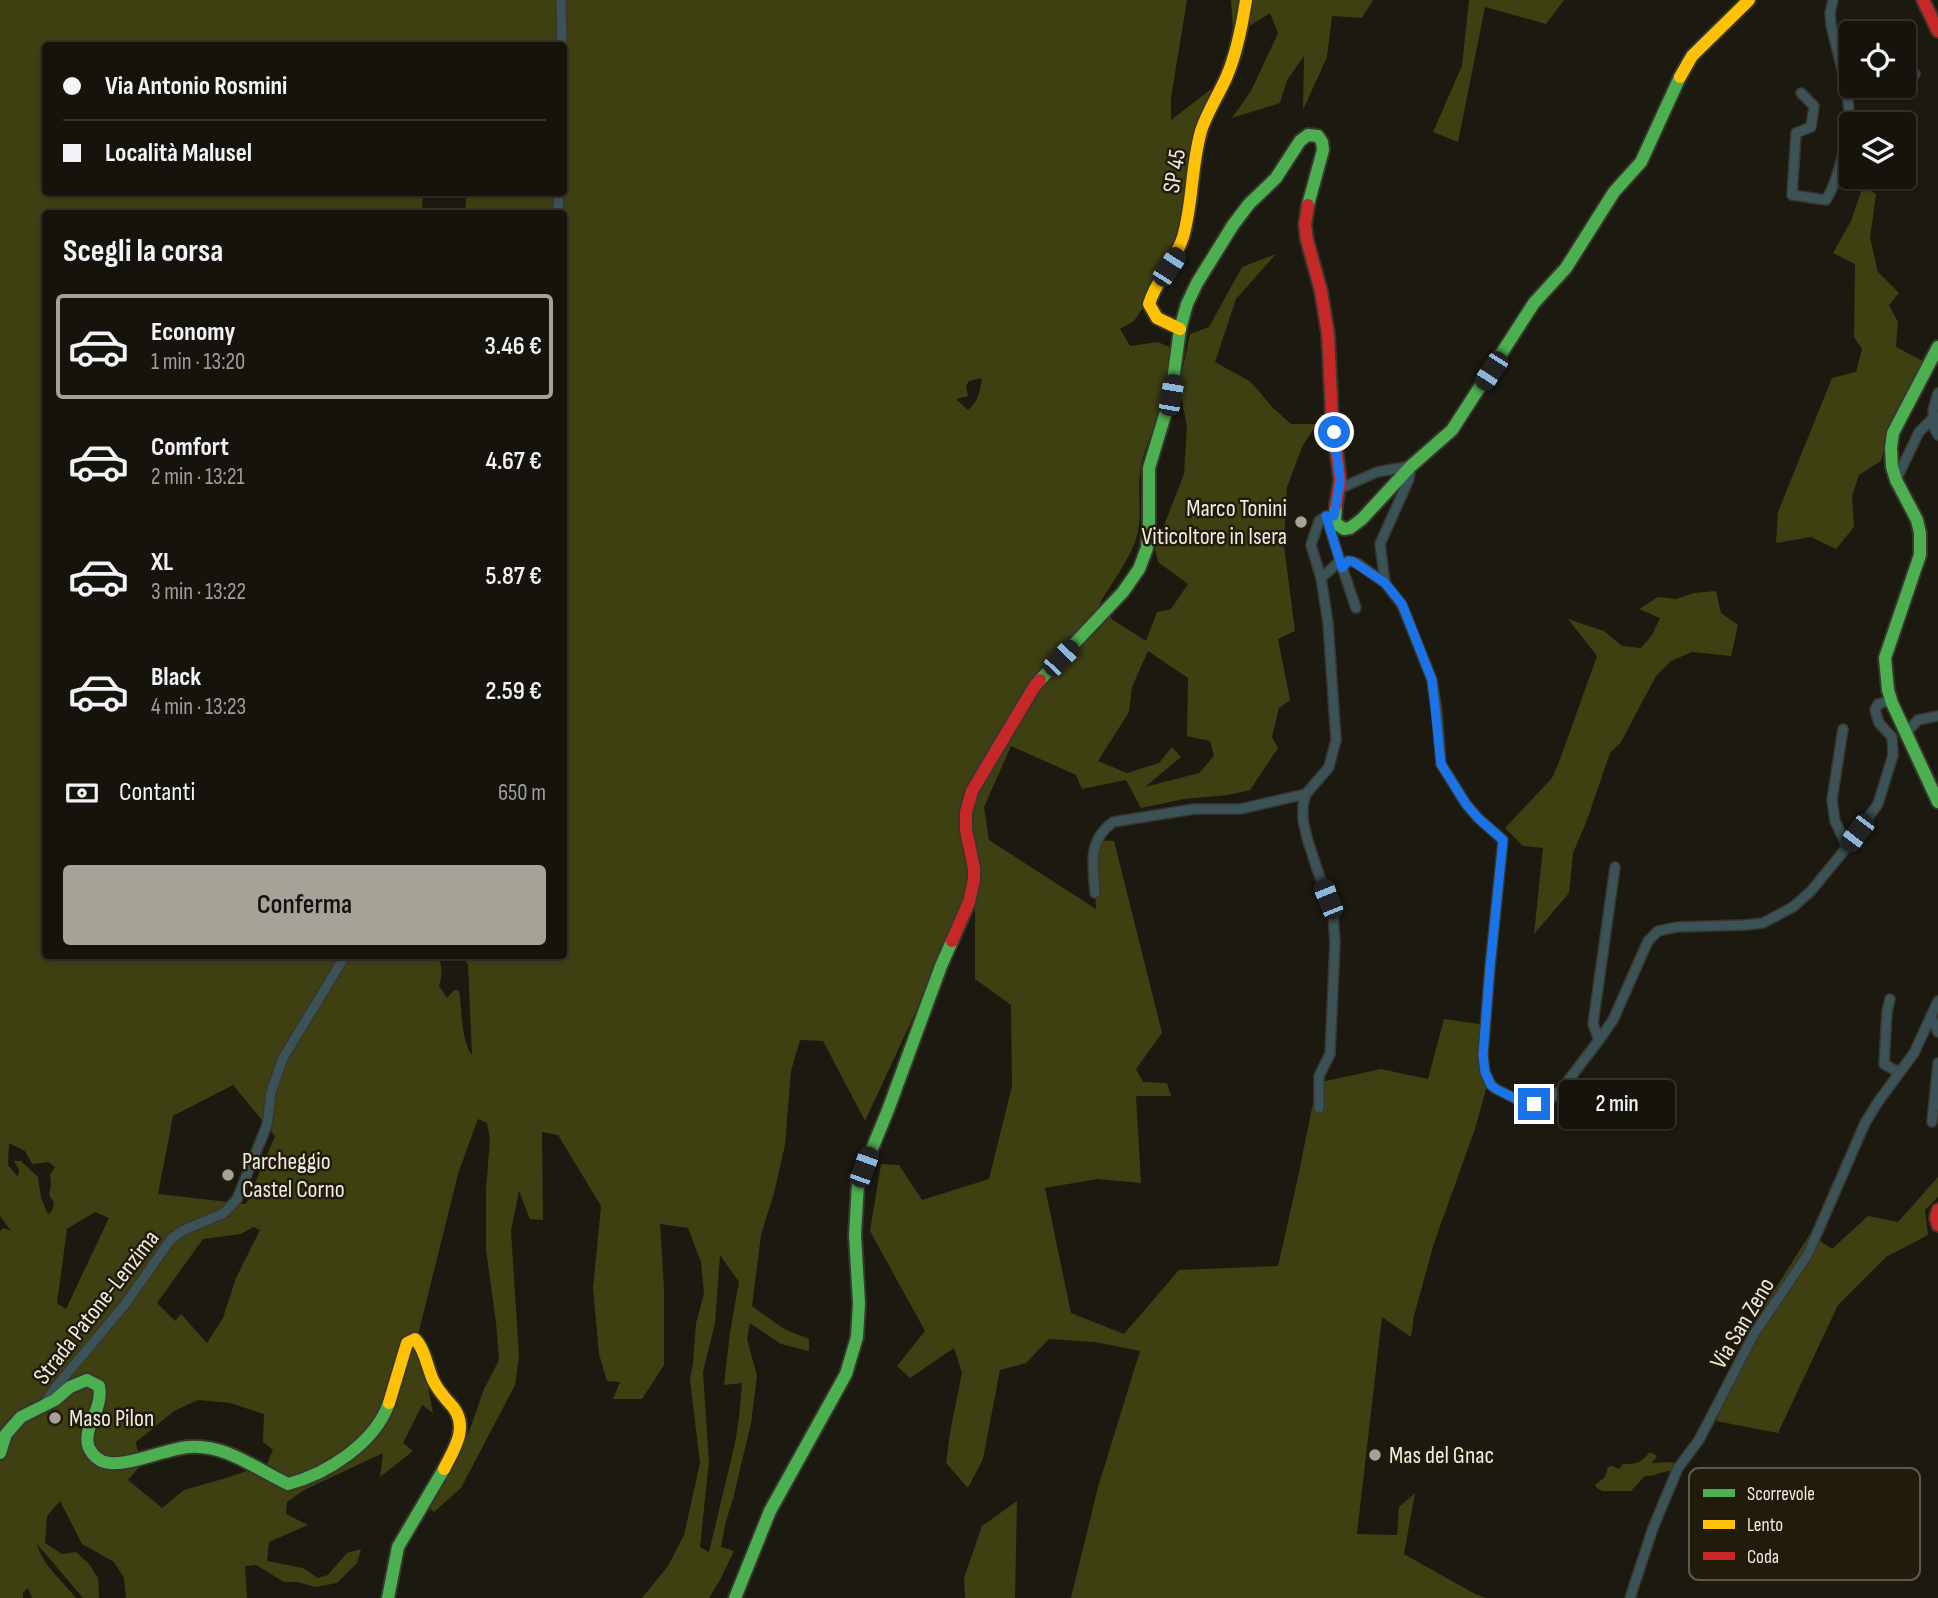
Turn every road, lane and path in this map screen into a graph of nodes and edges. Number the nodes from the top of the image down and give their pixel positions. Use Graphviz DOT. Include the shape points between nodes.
graph roads {
  1 [pos="561,0"];
  2 [pos="1246,0"];
  3 [pos="1749,0"];
  4 [pos="1833,0"];
  5 [pos="1929,7"];
  6 [pos="1938,31"];
  7 [pos="562,42"];
  8 [pos="1839,61"];
  9 [pos="1801,93"];
  10 [pos="1847,98"];
  11 [pos="1180,329"];
  12 [pos="1938,347"];
  13 [pos="1938,393"];
  14 [pos="1934,417"];
  15 [pos="1938,435"];
  16 [pos="1412,466"];
  17 [pos="1896,480"];
  18 [pos="1339,489"];
  19 [pos="1330,516"];
  20 [pos="1341,564"];
  21 [pos="1321,578"];
  22 [pos="1385,583"];
  23 [pos="1356,608"];
  24 [pos="1892,703"];
  25 [pos="1938,716"];
  26 [pos="1843,729"];
  27 [pos="1906,733"];
  28 [pos="1306,793"];
  29 [pos="1938,802"];
  30 [pos="1847,847"];
  31 [pos="1615,867"];
  32 [pos="1095,893"];
  33 [pos="343,959"];
  34 [pos="1890,999"];
  35 [pos="1938,1001"];
  36 [pos="1931,1016"];
  37 [pos="1938,1032"];
  38 [pos="1599,1040"];
  39 [pos="1938,1063"];
  40 [pos="1898,1072"];
  41 [pos="1319,1108"];
  42 [pos="1932,1122"];
  43 [pos="1938,1210"];
  44 [pos="1938,1225"];
  45 [pos="43,1406"];
  46 [pos="0,1453"];
  47 [pos="388,1598"];
  48 [pos="735,1598"];
  49 [pos="1630,1598"];
  1 -- 7 [label="street"];
  2 -- 11 [label="street, SP 45" via="1238,47 1206,116 1194,162 1186,227 1177,255 1154,288 1149,304 1161,322"];
  3 -- 16 [label="street" via="1692,56 1640,162 1614,192 1566,268 1534,303 1452,430"];
  4 -- 8 [label="street" via="1831,25"];
  5 -- 6 [label="street"];
  9 -- 10 [label="street" via="1814,106 1811,127 1796,133 1792,195 1826,200 1840,168 1848,129"];
  11 -- 18 [label="street" via="1197,283 1233,225 1284,169 1300,141 1308,135 1318,136 1323,150 1305,225 1325,309"];
  11 -- 48 [label="street" via="1171,395 1149,468 1147,548 1139,569 1034,687 969,799 972,893 859,1182 857,1337 846,1374 770,1511"];
  12 -- 17 [label="street" via="1893,433"];
  13 -- 14 [label="street"];
  14 -- 15 [label="street"];
  14 -- 17 [label="street" via="1919,432"];
  16 -- 18 [label="street" via="1377,472"];
  16 -- 19 [label="street" via="1356,524 1344,529"];
  16 -- 22 [label="street" via="1380,544"];
  17 -- 24 [label="street" via="1917,520 1920,555 1885,657"];
  18 -- 19 [label="street"];
  19 -- 20 [label="street"];
  19 -- 21 [label="street" via="1319,521 1311,545"];
  20 -- 21 [label="street"];
  20 -- 22 [label="street" via="1352,561"];
  20 -- 23 [label="street"];
  21 -- 28 [label="street" via="1336,740 1329,767"];
  22 -- 38 [label="street" via="1402,604 1432,680 1441,764 1466,804 1503,840 1483,1055 1491,1085 1520,1101 1548,1101"];
  24 -- 27 [label="street"];
  24 -- 30 [label="street" via="1878,704 1875,710 1879,723 1892,737 1888,774 1878,804"];
  25 -- 27 [label="street" via="1919,720"];
  26 -- 30 [label="street" via="1832,800 1835,821"];
  27 -- 29 [label="street"];
  28 -- 32 [label="street" via="1240,809 1194,809 1113,822 1105,827 1092,852"];
  28 -- 41 [label="street" via="1303,820 1334,914 1330,1054 1319,1076"];
  30 -- 38 [label="street" via="1811,891 1775,918 1763,923 1658,931 1648,941 1613,1020"];
  31 -- 38 [label="street" via="1593,1024"];
  33 -- 45 [label="street, Strada Patone-Lenzima" via="283,1058 271,1092 267,1125 237,1199 224,1213 171,1238 132,1295"];
  34 -- 40 [label="street" via="1884,1064"];
  35 -- 36 [label="street, Via San Zeno"];
  36 -- 37 [label="street"];
  36 -- 40 [label="street, Via San Zeno" via="1914,1053"];
  39 -- 42 [label="street"];
  40 -- 49 [label="street, Via San Zeno" via="1865,1123 1808,1254 1755,1334 1699,1440 1678,1468"];
  43 -- 44 [label="street"];
  45 -- 46 [label="street" via="21,1417 6,1434"];
  45 -- 47 [label="street" via="69,1387 90,1381 99,1386 102,1397 87,1442 103,1462 208,1447 288,1484 299,1483 334,1465 375,1430 390,1402 407,1343 415,1339 433,1380 455,1410 461,1436 398,1547"];
}
